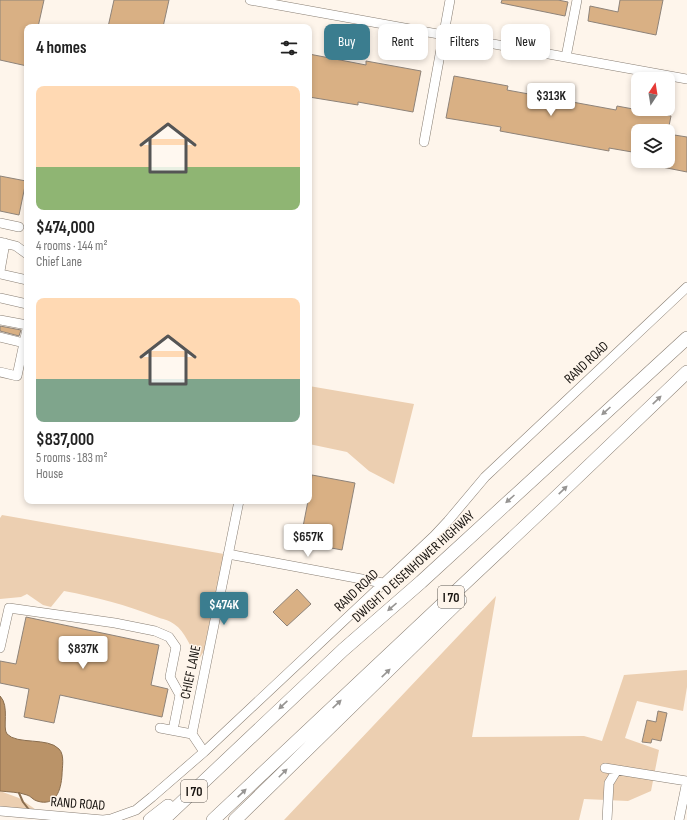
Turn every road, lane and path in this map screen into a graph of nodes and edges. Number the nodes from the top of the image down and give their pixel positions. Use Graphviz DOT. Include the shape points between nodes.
graph roads {
  1 [pos="250,0"];
  2 [pos="450,0"];
  3 [pos="576,0"];
  4 [pos="446,24"];
  5 [pos="436,33"];
  6 [pos="493,43"];
  7 [pos="566,57"];
  8 [pos="439,60"];
  9 [pos="687,79"];
  10 [pos="424,142"];
  11 [pos="0,223"];
  12 [pos="19,227"];
  13 [pos="3,243"];
  14 [pos="24,252"];
  15 [pos="0,272"];
  16 [pos="24,279"];
  17 [pos="687,287"];
  18 [pos="0,298"];
  19 [pos="24,303"];
  20 [pos="0,320"];
  21 [pos="24,324"];
  22 [pos="0,337"];
  23 [pos="687,338"];
  24 [pos="24,342"];
  25 [pos="0,372"];
  26 [pos="687,372"];
  27 [pos="550,503"];
  28 [pos="238,504"];
  29 [pos="228,554"];
  30 [pos="383,583"];
  31 [pos="0,648"];
  32 [pos="160,728"];
  33 [pos="173,730"];
  34 [pos="192,734"];
  35 [pos="204,752"];
  36 [pos="224,761"];
  37 [pos="605,768"];
  38 [pos="617,770"];
  39 [pos="687,781"];
  40 [pos="0,811"];
  41 [pos="150,820"];
  42 [pos="163,820"];
  43 [pos="213,820"];
  44 [pos="235,820"];
  45 [pos="607,820"];
  46 [pos="679,820"];
  1 -- 5 [label="street"];
  2 -- 4 [label="street"];
  3 -- 7 [label="street"];
  6 -- 7 [label="street"];
  7 -- 9 [label="street"];
  8 -- 10 [label="street"];
  11 -- 12 [label="street"];
  13 -- 14 [label="street" via="16,246"];
  13 -- 15 [label="street"];
  15 -- 16 [label="street"];
  17 -- 30 [label="street, RAND ROAD" via="485,477 448,521"];
  18 -- 19 [label="street"];
  20 -- 21 [label="street"];
  22 -- 24 [label="street"];
  23 -- 36 [label="highway, DWIGHT D EISENHOWER HIGHWAY / I 70, one-way"];
  24 -- 25 [label="street" via="17,376"];
  27 -- 26 [label="highway, I 70, one-way"];
  43 -- 27 [label="highway, I 70, one-way"];
  44 -- 27 [label="highway, one-way" via="458,603"];
  28 -- 29 [label="street, CHIEF LANE"];
  29 -- 30 [label="street"];
  29 -- 34 [label="street, CHIEF LANE"];
  30 -- 35 [label="street, RAND ROAD"];
  31 -- 33 [label="street" via="9,608 128,626 155,631 169,637 176,647 170,676 180,695"];
  32 -- 33 [label="street"];
  33 -- 34 [label="street"];
  34 -- 35 [label="street"];
  35 -- 40 [label="street, RAND ROAD" via="136,810 111,819"];
  36 -- 41 [label="highway"];
  36 -- 42 [label="highway, DWIGHT D EISENHOWER HIGHWAY / I 70"];
  37 -- 38 [label="street"];
  38 -- 39 [label="street"];
  38 -- 45 [label="street" via="609,783"];
  39 -- 46 [label="street"];
}
